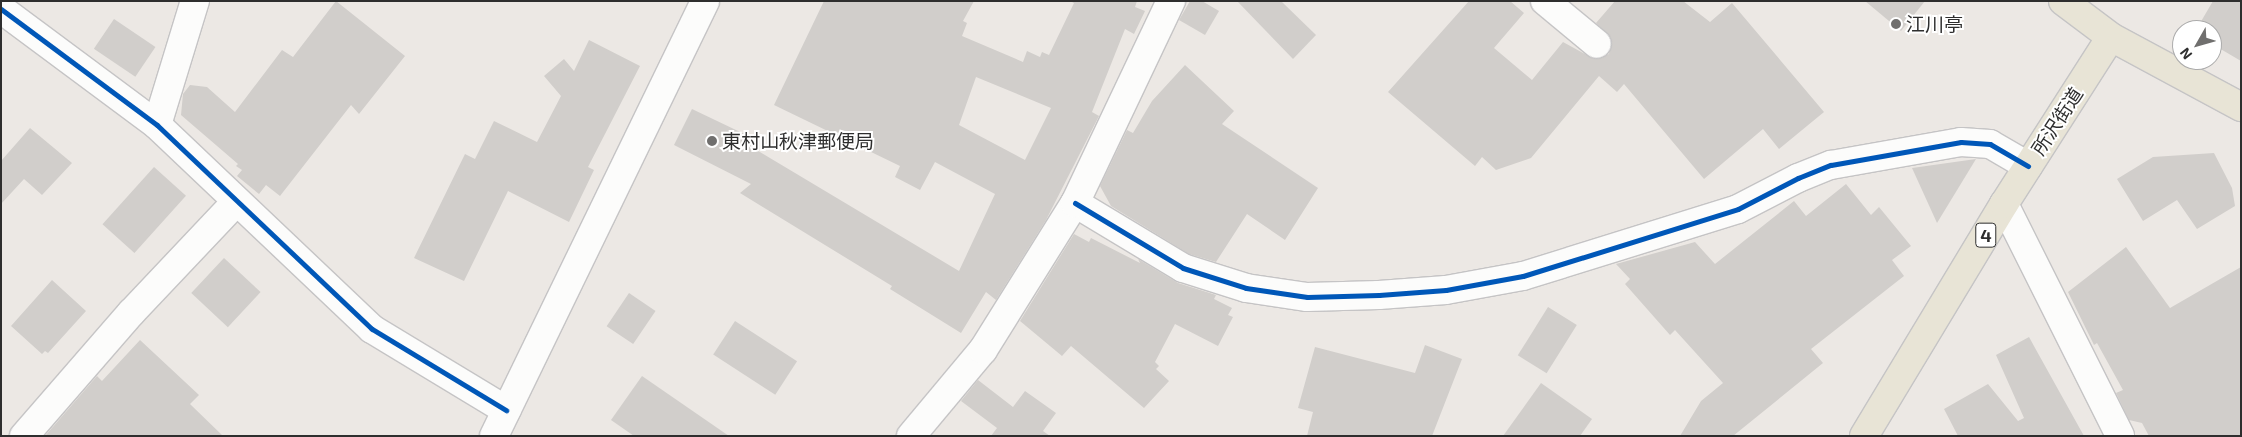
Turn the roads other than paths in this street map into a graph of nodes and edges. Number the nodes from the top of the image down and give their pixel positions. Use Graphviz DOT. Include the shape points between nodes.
graph roads {
  1 [pos="195,1"];
  2 [pos="705,1"];
  3 [pos="1171,1"];
  4 [pos="1545,1"];
  5 [pos="2063,1"];
  6 [pos="1,9"];
  7 [pos="2111,37"];
  8 [pos="1597,44"];
  9 [pos="2241,107"];
  10 [pos="157,125"];
  11 [pos="2028,166"];
  12 [pos="237,201"];
  13 [pos="1075,204"];
  14 [pos="2004,204"];
  15 [pos="502,427"];
  16 [pos="24,436"];
  17 [pos="910,436"];
  18 [pos="1864,436"];
  19 [pos="2120,436"];
  1 -- 10 [label="street"];
  2 -- 15 [label="street"];
  3 -- 13 [label="street"];
  4 -- 8 [label="street"];
  5 -- 7 [label="main road"];
  6 -- 10 [label="street"];
  7 -- 9 [label="main road"];
  7 -- 11 [label="main road, 所沢街道 / 4"];
  10 -- 12 [label="street"];
  11 -- 13 [label="street" via="1990,144 1961,142 1831,165 1738,209 1523,276 1446,290 1379,295 1307,297 1228,282 1183,268"];
  11 -- 14 [label="main road, 所沢街道 / 4"];
  12 -- 15 [label="street" via="372,329"];
  12 -- 16 [label="street" via="131,313"];
  13 -- 17 [label="street" via="983,350"];
  14 -- 18 [label="main road, 所沢街道 / 4"];
  14 -- 19 [label="street"];
}
